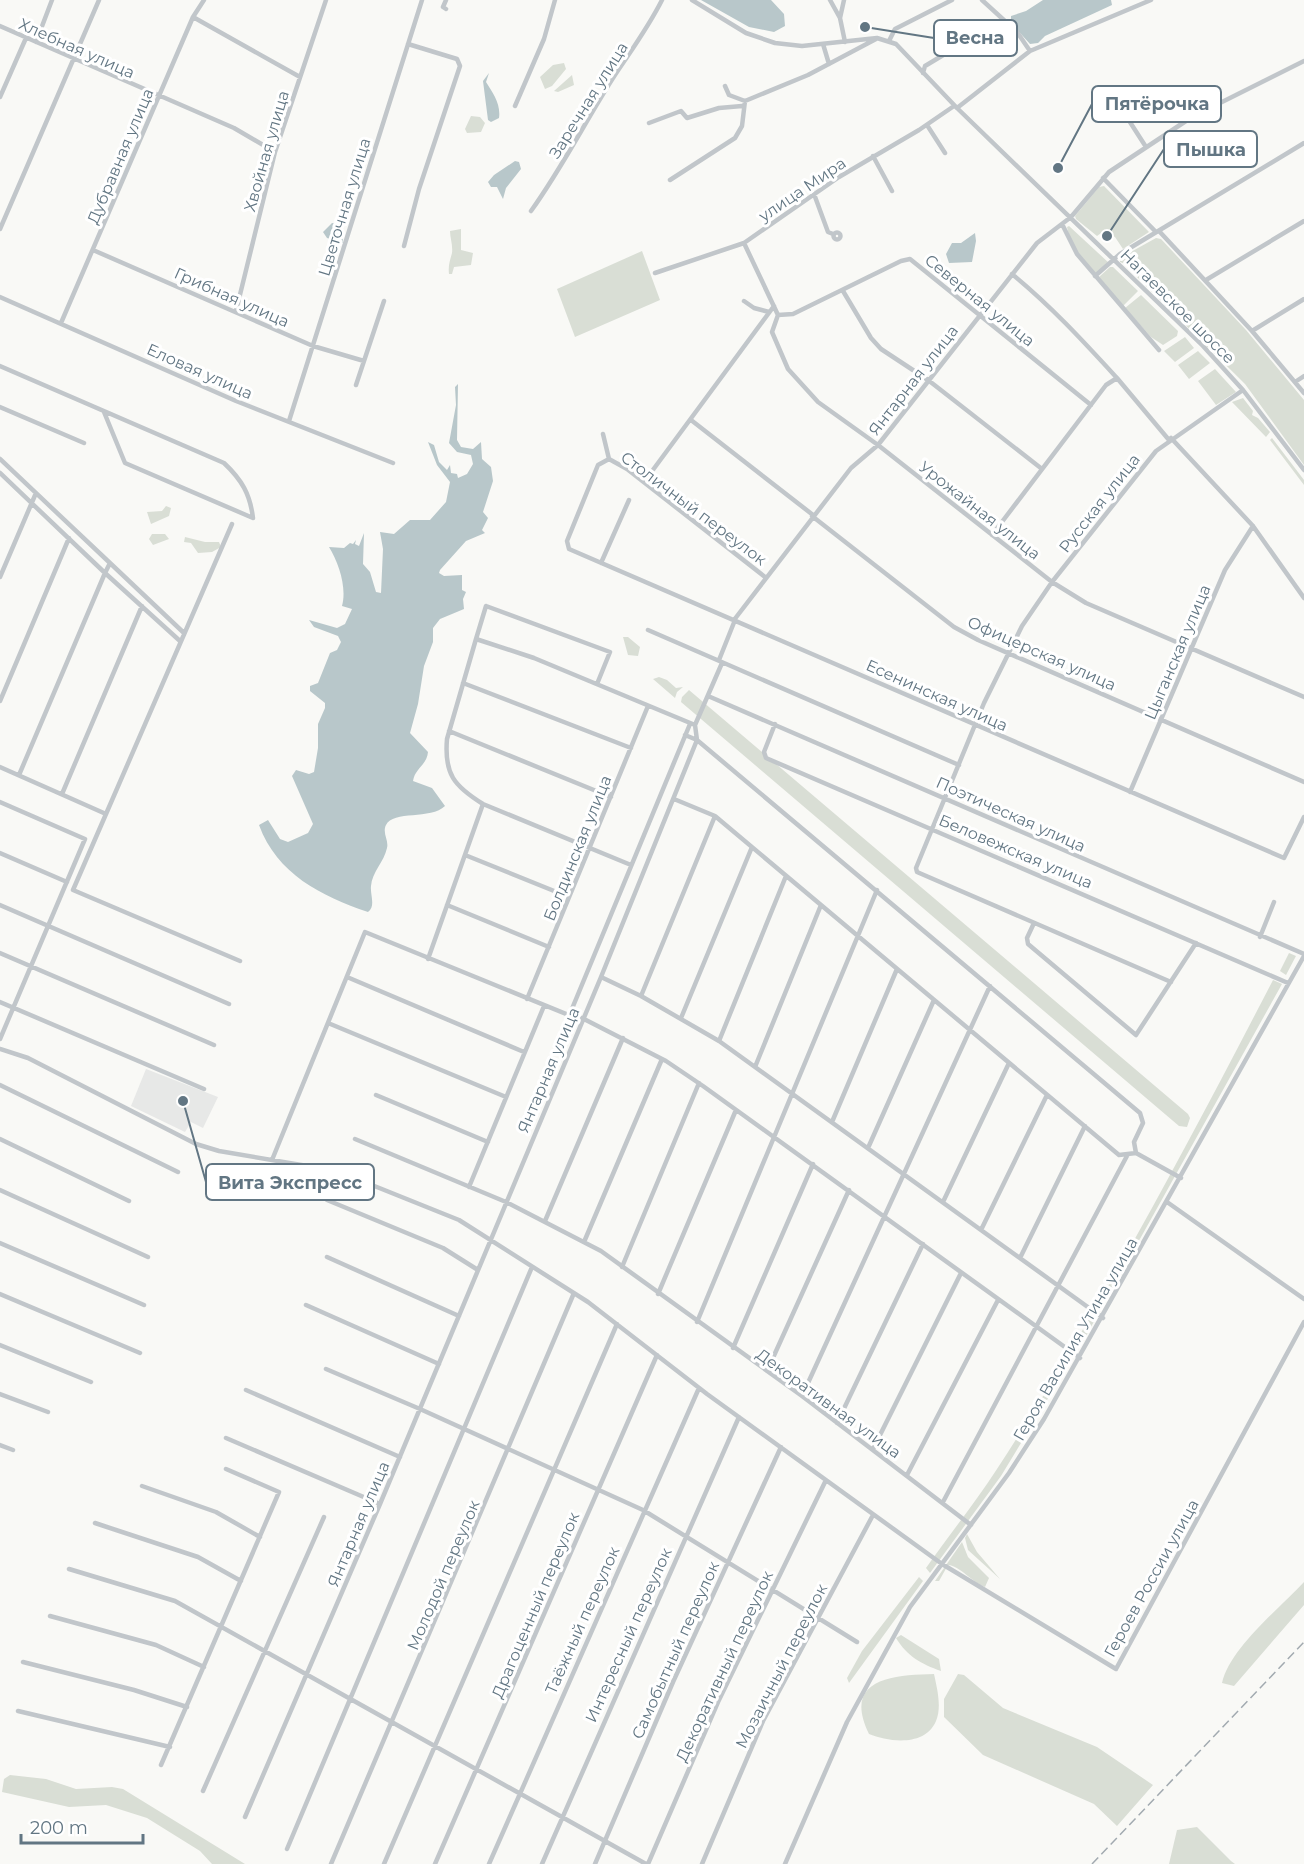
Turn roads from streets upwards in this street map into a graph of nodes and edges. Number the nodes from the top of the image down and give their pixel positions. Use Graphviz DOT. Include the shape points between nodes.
graph roads {
  1 [pos="52,0"];
  2 [pos="99,0"];
  3 [pos="204,0"];
  4 [pos="422,0"];
  5 [pos="446,0"];
  6 [pos="555,0"];
  7 [pos="662,0"];
  8 [pos="692,0"];
  9 [pos="830,0"];
  10 [pos="844,0"];
  11 [pos="952,0"];
  12 [pos="982,0"];
  13 [pos="1151,0"];
  14 [pos="324,1"];
  15 [pos="446,9"];
  16 [pos="193,17"];
  17 [pos="840,18"];
  18 [pos="0,26"];
  19 [pos="26,38"];
  20 [pos="878,38"];
  21 [pos="939,38"];
  22 [pos="889,40"];
  23 [pos="36,42"];
  24 [pos="845,42"];
  25 [pos="408,44"];
  26 [pos="823,44"];
  27 [pos="1030,51"];
  28 [pos="71,59"];
  29 [pos="1304,61"];
  30 [pos="829,64"];
  31 [pos="923,73"];
  32 [pos="300,77"];
  33 [pos="725,86"];
  34 [pos="1110,91"];
  35 [pos="0,97"];
  36 [pos="159,97"];
  37 [pos="744,104"];
  38 [pos="515,106"];
  39 [pos="955,107"];
  40 [pos="650,123"];
  41 [pos="927,125"];
  42 [pos="1304,143"];
  43 [pos="1146,147"];
  44 [pos="275,152"];
  45 [pos="945,153"];
  46 [pos="873,156"];
  47 [pos="1103,178"];
  48 [pos="670,180"];
  49 [pos="892,192"];
  50 [pos="814,194"];
  51 [pos="0,208"];
  52 [pos="531,211"];
  53 [pos="7,212"];
  54 [pos="1071,217"];
  55 [pos="1304,221"];
  56 [pos="1062,224"];
  57 [pos="0,229"];
  58 [pos="1158,232"];
  59 [pos="833,234"];
  60 [pos="744,243"];
  61 [pos="404,246"];
  62 [pos="93,250"];
  63 [pos="1115,260"];
  64 [pos="655,273"];
  65 [pos="1012,274"];
  66 [pos="1095,276"];
  67 [pos="1206,280"];
  68 [pos="843,291"];
  69 [pos="0,297"];
  70 [pos="1304,299"];
  71 [pos="384,301"];
  72 [pos="744,301"];
  73 [pos="774,306"];
  74 [pos="236,311"];
  75 [pos="769,312"];
  76 [pos="778,315"];
  77 [pos="979,315"];
  78 [pos="61,323"];
  79 [pos="1252,331"];
  80 [pos="313,346"];
  81 [pos="1159,350"];
  82 [pos="364,361"];
  83 [pos="0,366"];
  84 [pos="1304,376"];
  85 [pos="1117,378"];
  86 [pos="928,380"];
  87 [pos="1295,382"];
  88 [pos="356,385"];
  89 [pos="1243,390"];
  90 [pos="1304,393"];
  91 [pos="1091,405"];
  92 [pos="0,407"];
  93 [pos="104,412"];
  94 [pos="691,420"];
  95 [pos="290,421"];
  96 [pos="603,434"];
  97 [pos="1170,439"];
  98 [pos="84,443"];
  99 [pos="878,445"];
  100 [pos="0,459"];
  101 [pos="609,459"];
  102 [pos="393,463"];
  103 [pos="1042,469"];
  104 [pos="1304,470"];
  105 [pos="0,473"];
  106 [pos="644,482"];
  107 [pos="36,493"];
  108 [pos="629,500"];
  109 [pos="32,503"];
  110 [pos="812,516"];
  111 [pos="232,524"];
  112 [pos="1253,526"];
  113 [pos="992,535"];
  114 [pos="69,538"];
  115 [pos="110,562"];
  116 [pos="601,563"];
  117 [pos="105,573"];
  118 [pos="765,577"];
  119 [pos="0,578"];
  120 [pos="1052,582"];
  121 [pos="1304,598"];
  122 [pos="142,606"];
  123 [pos="735,620"];
  124 [pos="648,630"];
  125 [pos="184,633"];
  126 [pos="476,639"];
  127 [pos="180,641"];
  128 [pos="1192,649"];
  129 [pos="1009,653"];
  130 [pos="721,661"];
  131 [pos="463,683"];
  132 [pos="597,684"];
  133 [pos="708,696"];
  134 [pos="1304,697"];
  135 [pos="0,701"];
  136 [pos="648,706"];
  137 [pos="1161,720"];
  138 [pos="692,724"];
  139 [pos="775,724"];
  140 [pos="975,726"];
  141 [pos="449,731"];
  142 [pos="685,735"];
  143 [pos="697,740"];
  144 [pos="631,748"];
  145 [pos="959,765"];
  146 [pos="0,767"];
  147 [pos="19,775"];
  148 [pos="1304,782"];
  149 [pos="1130,792"];
  150 [pos="62,794"];
  151 [pos="611,797"];
  152 [pos="945,798"];
  153 [pos="674,799"];
  154 [pos="0,802"];
  155 [pos="483,804"];
  156 [pos="106,814"];
  157 [pos="715,816"];
  158 [pos="1304,817"];
  159 [pos="933,829"];
  160 [pos="752,847"];
  161 [pos="590,848"];
  162 [pos="0,853"];
  163 [pos="465,855"];
  164 [pos="631,865"];
  165 [pos="786,876"];
  166 [pos="67,882"];
  167 [pos="878,890"];
  168 [pos="569,897"];
  169 [pos="1274,902"];
  170 [pos="0,905"];
  171 [pos="447,905"];
  172 [pos="821,905"];
  173 [pos="1034,923"];
  174 [pos="48,926"];
  175 [pos="858,937"];
  176 [pos="1260,937"];
  177 [pos="1196,943"];
  178 [pos="549,947"];
  179 [pos="0,953"];
  180 [pos="1304,955"];
  181 [pos="428,959"];
  182 [pos="240,961"];
  183 [pos="31,966"];
  184 [pos="897,969"];
  185 [pos="347,977"];
  186 [pos="601,977"];
  187 [pos="1170,982"];
  188 [pos="1288,983"];
  189 [pos="990,986"];
  190 [pos="641,996"];
  191 [pos="527,999"];
  192 [pos="934,1000"];
  193 [pos="0,1002"];
  194 [pos="229,1004"];
  195 [pos="544,1006"];
  196 [pos="13,1007"];
  197 [pos="568,1016"];
  198 [pos="681,1018"];
  199 [pos="582,1019"];
  200 [pos="328,1023"];
  201 [pos="970,1030"];
  202 [pos="623,1038"];
  203 [pos="0,1039"];
  204 [pos="719,1041"];
  205 [pos="214,1045"];
  206 [pos="0,1049"];
  207 [pos="524,1052"];
  208 [pos="662,1059"];
  209 [pos="1009,1063"];
  210 [pos="755,1066"];
  211 [pos="699,1083"];
  212 [pos="0,1085"];
  213 [pos="204,1089"];
  214 [pos="793,1094"];
  215 [pos="376,1095"];
  216 [pos="1047,1095"];
  217 [pos="506,1097"];
  218 [pos="736,1110"];
  219 [pos="832,1122"];
  220 [pos="1085,1126"];
  221 [pos="775,1137"];
  222 [pos="0,1139"];
  223 [pos="355,1139"];
  224 [pos="488,1142"];
  225 [pos="868,1148"];
  226 [pos="1136,1153"];
  227 [pos="1128,1154"];
  228 [pos="272,1160"];
  229 [pos="813,1164"];
  230 [pos="178,1172"];
  231 [pos="905,1175"];
  232 [pos="1181,1178"];
  233 [pos="469,1187"];
  234 [pos="0,1190"];
  235 [pos="849,1190"];
  236 [pos="327,1200"];
  237 [pos="129,1201"];
  238 [pos="506,1202"];
  239 [pos="943,1202"];
  240 [pos="1167,1202"];
  241 [pos="885,1216"];
  242 [pos="545,1221"];
  243 [pos="981,1230"];
  244 [pos="490,1240"];
  245 [pos="584,1242"];
  246 [pos="0,1243"];
  247 [pos="923,1244"];
  248 [pos="148,1257"];
  249 [pos="327,1257"];
  250 [pos="1020,1258"];
  251 [pos="532,1267"];
  252 [pos="622,1267"];
  253 [pos="478,1270"];
  254 [pos="961,1273"];
  255 [pos="1059,1286"];
  256 [pos="574,1293"];
  257 [pos="0,1294"];
  258 [pos="658,1294"];
  259 [pos="1304,1299"];
  260 [pos="998,1300"];
  261 [pos="144,1305"];
  262 [pos="306,1305"];
  263 [pos="459,1316"];
  264 [pos="1103,1318"];
  265 [pos="1304,1322"];
  266 [pos="697,1323"];
  267 [pos="616,1324"];
  268 [pos="1035,1329"];
  269 [pos="0,1345"];
  270 [pos="733,1348"];
  271 [pos="140,1353"];
  272 [pos="657,1355"];
  273 [pos="1080,1358"];
  274 [pos="439,1364"];
  275 [pos="326,1370"];
  276 [pos="767,1371"];
  277 [pos="91,1382"];
  278 [pos="699,1388"];
  279 [pos="246,1390"];
  280 [pos="0,1394"];
  281 [pos="802,1396"];
  282 [pos="420,1409"];
  283 [pos="48,1412"];
  284 [pos="739,1417"];
  285 [pos="837,1422"];
  286 [pos="464,1430"];
  287 [pos="226,1438"];
  288 [pos="0,1445"];
  289 [pos="781,1447"];
  290 [pos="873,1449"];
  291 [pos="13,1450"];
  292 [pos="508,1450"];
  293 [pos="400,1457"];
  294 [pos="226,1469"];
  295 [pos="554,1470"];
  296 [pos="907,1475"];
  297 [pos="826,1480"];
  298 [pos="142,1486"];
  299 [pos="598,1489"];
  300 [pos="943,1502"];
  301 [pos="380,1504"];
  302 [pos="643,1510"];
  303 [pos="873,1515"];
  304 [pos="324,1517"];
  305 [pos="94,1523"];
  306 [pos="971,1525"];
  307 [pos="685,1536"];
  308 [pos="260,1537"];
  309 [pos="727,1563"];
  310 [pos="942,1564"];
  311 [pos="69,1569"];
  312 [pos="241,1581"];
  313 [pos="771,1590"];
  314 [pos="50,1616"];
  315 [pos="817,1618"];
  316 [pos="222,1627"];
  317 [pos="857,1642"];
  318 [pos="265,1651"];
  319 [pos="23,1662"];
  320 [pos="204,1667"];
  321 [pos="307,1674"];
  322 [pos="351,1700"];
  323 [pos="187,1707"];
  324 [pos="18,1711"];
  325 [pos="392,1722"];
  326 [pos="435,1746"];
  327 [pos="170,1747"];
  328 [pos="161,1765"];
  329 [pos="477,1769"];
  330 [pos="203,1791"];
  331 [pos="520,1793"];
  332 [pos="245,1817"];
  333 [pos="562,1818"];
  334 [pos="604,1841"];
  335 [pos="287,1849"];
  336 [pos="331,1864"];
  337 [pos="384,1864"];
  338 [pos="435,1864"];
  339 [pos="489,1864"];
  340 [pos="542,1864"];
  341 [pos="595,1864"];
  342 [pos="647,1864"];
  343 [pos="702,1864"];
  344 [pos="785,1864"];
  1 -- 23 [label="street"];
  2 -- 28 [label="street"];
  3 -- 16 [label="street, Дубравная улица"];
  4 -- 25 [label="street, Цветочная улица"];
  5 -- 15 [label="street" via="442,7"];
  6 -- 38 [label="street" via="544,39"];
  7 -- 52 [label="street, Заречная улица"];
  8 -- 26 [label="street" via="759,40 789,45"];
  9 -- 17 [label="street"];
  10 -- 17 [label="street"];
  11 -- 22 [label="street" via="895,29"];
  12 -- 27 [label="street" via="1017,32"];
  13 -- 27 [label="street, улица Мира"];
  14 -- 32 [label="street, Хвойная улица"];
  16 -- 32 [label="street"];
  16 -- 36 [label="street, Дубравная улица"];
  17 -- 24 [label="street"];
  18 -- 19 [label="street, Хлебная улица"];
  19 -- 23 [label="street, Хлебная улица"];
  19 -- 35 [label="street"];
  20 -- 22 [label="street"];
  20 -- 24 [label="street"];
  20 -- 30 [label="street"];
  21 -- 31 [label="street" via="945,54 925,66"];
  22 -- 31 [label="street, Нагаевское шоссе"];
  23 -- 28 [label="street, Хлебная улица"];
  24 -- 26 [label="street"];
  25 -- 61 [label="street" via="457,59 460,66"];
  25 -- 80 [label="street, Цветочная улица"];
  26 -- 30 [label="street"];
  27 -- 39 [label="street, улица Мира"];
  28 -- 36 [label="street, Хлебная улица"];
  28 -- 53 [label="street"];
  29 -- 43 [label="street, Янтарная улица" via="1192,117"];
  30 -- 37 [label="street"];
  31 -- 39 [label="street, Нагаевское шоссе"];
  32 -- 44 [label="street, Хвойная улица"];
  33 -- 37 [label="street" via="729,95"];
  34 -- 43 [label="street"];
  36 -- 44 [label="street, Хлебная улица" via="234,128"];
  36 -- 62 [label="street, Дубравная улица"];
  37 -- 40 [label="street" via="687,118 681,111"];
  37 -- 48 [label="street" via="742,126 735,138"];
  39 -- 41 [label="street, улица Мира"];
  39 -- 54 [label="street, Нагаевское шоссе"];
  41 -- 45 [label="street"];
  41 -- 46 [label="street, улица Мира"];
  42 -- 58 [label="street"];
  43 -- 47 [label="street, Янтарная улица"];
  44 -- 74 [label="street, Хвойная улица"];
  46 -- 49 [label="street"];
  46 -- 50 [label="street, улица Мира"];
  47 -- 54 [label="street, Янтарная улица"];
  47 -- 58 [label="street"];
  50 -- 59 [label="street" via="828,232"];
  50 -- 60 [label="street, улица Мира"];
  51 -- 53 [label="street"];
  53 -- 57 [label="street"];
  54 -- 56 [label="street, Янтарная улица"];
  54 -- 63 [label="street, Нагаевское шоссе"];
  55 -- 67 [label="street"];
  56 -- 65 [label="street, Янтарная улица" via="1037,243"];
  56 -- 66 [label="street" via="1072,248"];
  58 -- 63 [label="street"];
  58 -- 67 [label="street"];
  60 -- 64 [label="street, улица Мира"];
  60 -- 73 [label="street, Урожайная улица"];
  62 -- 74 [label="street, Грибная улица"];
  62 -- 78 [label="street, Дубравная улица"];
  63 -- 66 [label="street"];
  63 -- 89 [label="street, Нагаевское шоссе"];
  65 -- 77 [label="street, Янтарная улица"];
  65 -- 85 [label="street" via="1044,300"];
  66 -- 81 [label="street"];
  67 -- 79 [label="street"];
  68 -- 76 [label="street, Северная улица" via="793,314"];
  68 -- 77 [label="street, Северная улица" via="910,259"];
  68 -- 86 [label="street" via="871,338"];
  69 -- 78 [label="street, Еловая улица"];
  70 -- 79 [label="street"];
  71 -- 82 [label="street"];
  72 -- 75 [label="street"];
  73 -- 75 [label="street"];
  73 -- 76 [label="street, Урожайная улица"];
  74 -- 80 [label="street, Грибная улица"];
  75 -- 94 [label="street"];
  76 -- 99 [label="street, Урожайная улица" via="772,332 788,369 818,402"];
  77 -- 86 [label="street, Янтарная улица"];
  77 -- 91 [label="street, Северная улица"];
  78 -- 95 [label="street, Еловая улица"];
  79 -- 87 [label="street"];
  80 -- 82 [label="street, Грибная улица"];
  80 -- 95 [label="street, Цветочная улица"];
  82 -- 88 [label="street"];
  83 -- 93 [label="street"];
  84 -- 87 [label="street"];
  85 -- 91 [label="street"];
  85 -- 97 [label="street"];
  86 -- 99 [label="street, Янтарная улица"];
  86 -- 103 [label="street"];
  87 -- 90 [label="street"];
  89 -- 97 [label="street, Русская улица"];
  89 -- 104 [label="street, Нагаевское шоссе"];
  91 -- 103 [label="street"];
  92 -- 98 [label="street"];
  93 -- 93 [label="street" via="225,463 242,479 251,499 253,518 125,463"];
  94 -- 106 [label="street"];
  94 -- 110 [label="street, Офицерская улица"];
  95 -- 102 [label="street, Еловая улица"];
  96 -- 101 [label="street"];
  97 -- 112 [label="street"];
  97 -- 120 [label="street, Русская улица" via="1156,451"];
  99 -- 110 [label="street, Янтарная улица" via="851,468"];
  99 -- 113 [label="street, Урожайная улица"];
  100 -- 107 [label="street"];
  101 -- 106 [label="street, Столичный переулок"];
  101 -- 116 [label="street, Есенинская улица" via="598,465 567,546"];
  103 -- 113 [label="street"];
  105 -- 109 [label="street"];
  106 -- 118 [label="street, Столичный переулок"];
  107 -- 109 [label="street"];
  107 -- 115 [label="street"];
  108 -- 116 [label="street"];
  109 -- 114 [label="street"];
  109 -- 119 [label="street"];
  110 -- 118 [label="street, Янтарная улица"];
  110 -- 129 [label="street, Офицерская улица" via="954,627"];
  111 -- 125 [label="street"];
  112 -- 121 [label="street"];
  112 -- 128 [label="street, Цыганская улица" via="1226,570"];
  113 -- 120 [label="street, Урожайная улица"];
  114 -- 117 [label="street"];
  114 -- 135 [label="street"];
  115 -- 117 [label="street"];
  115 -- 125 [label="street"];
  116 -- 123 [label="street, Есенинская улица"];
  117 -- 122 [label="street"];
  117 -- 147 [label="street"];
  118 -- 123 [label="street, Янтарная улица"];
  120 -- 128 [label="street, Урожайная улица" via="1086,603"];
  120 -- 129 [label="street, Русская улица"];
  122 -- 127 [label="street"];
  122 -- 150 [label="street"];
  123 -- 130 [label="street, Янтарная улица"];
  123 -- 140 [label="street, Есенинская улица"];
  124 -- 130 [label="street"];
  125 -- 127 [label="street"];
  126 -- 131 [label="street"];
  126 -- 132 [label="street"];
  126 -- 132 [label="street" via="486,606 610,652"];
  127 -- 156 [label="street"];
  128 -- 134 [label="street, Урожайная улица"];
  128 -- 137 [label="street, Цыганская улица"];
  129 -- 137 [label="street, Офицерская улица"];
  129 -- 140 [label="street, Русская улица"];
  130 -- 133 [label="street, Янтарная улица"];
  130 -- 145 [label="street"];
  131 -- 141 [label="street"];
  131 -- 144 [label="street"];
  132 -- 136 [label="street"];
  133 -- 138 [label="street, Янтарная улица"];
  133 -- 139 [label="street, Поэтическая улица"];
  136 -- 138 [label="street"];
  136 -- 144 [label="street, Болдинская улица"];
  137 -- 148 [label="street, Офицерская улица"];
  137 -- 149 [label="street, Цыганская улица"];
  138 -- 142 [label="street, Янтарная улица"];
  138 -- 143 [label="street"];
  139 -- 152 [label="street, Поэтическая улица"];
  139 -- 159 [label="street, Беловежская улица" via="764,752 766,758"];
  140 -- 145 [label="street, Русская улица"];
  140 -- 149 [label="street, Есенинская улица"];
  141 -- 151 [label="street"];
  141 -- 155 [label="street" via="445,754 449,774 462,792"];
  142 -- 143 [label="street"];
  142 -- 164 [label="street, Янтарная улица"];
  143 -- 153 [label="street, Янтарная улица"];
  143 -- 167 [label="street"];
  144 -- 151 [label="street, Болдинская улица"];
  145 -- 152 [label="street, Русская улица"];
  146 -- 147 [label="street"];
  147 -- 150 [label="street"];
  149 -- 158 [label="street, Есенинская улица" via="1284,858"];
  150 -- 156 [label="street"];
  151 -- 161 [label="street, Болдинская улица"];
  152 -- 159 [label="street, Русская улица"];
  152 -- 176 [label="street, Поэтическая улица"];
  153 -- 157 [label="street"];
  153 -- 186 [label="street, Янтарная улица"];
  154 -- 166 [label="street" via="85,839"];
  155 -- 161 [label="street"];
  155 -- 163 [label="street"];
  156 -- 182 [label="street" via="73,890"];
  157 -- 160 [label="street"];
  157 -- 190 [label="street"];
  159 -- 173 [label="street, Русская улица" via="917,872"];
  159 -- 177 [label="street, Беловежская улица"];
  160 -- 165 [label="street"];
  160 -- 198 [label="street"];
  161 -- 164 [label="street"];
  161 -- 168 [label="street, Болдинская улица"];
  162 -- 166 [label="street"];
  163 -- 168 [label="street"];
  163 -- 171 [label="street"];
  164 -- 197 [label="street, Янтарная улица"];
  165 -- 172 [label="street"];
  165 -- 204 [label="street"];
  166 -- 174 [label="street"];
  167 -- 175 [label="street"];
  167 -- 189 [label="street"];
  168 -- 178 [label="street, Болдинская улица"];
  169 -- 176 [label="street"];
  170 -- 174 [label="street"];
  171 -- 178 [label="street"];
  171 -- 181 [label="street"];
  172 -- 175 [label="street"];
  172 -- 210 [label="street"];
  173 -- 187 [label="street"];
  173 -- 187 [label="street" via="1028,944 1134,1035"];
  174 -- 183 [label="street"];
  174 -- 194 [label="street"];
  175 -- 184 [label="street"];
  175 -- 214 [label="street"];
  176 -- 180 [label="street, Поэтическая улица"];
  177 -- 187 [label="street"];
  177 -- 188 [label="street, Беловежская улица"];
  178 -- 191 [label="street, Болдинская улица"];
  179 -- 183 [label="street"];
  180 -- 188 [label="street, Героя Василия Утина улица"];
  181 -- 185 [label="street" via="365,932"];
  181 -- 191 [label="street"];
  183 -- 196 [label="street"];
  183 -- 205 [label="street"];
  184 -- 192 [label="street"];
  184 -- 219 [label="street"];
  185 -- 200 [label="street"];
  185 -- 207 [label="street"];
  186 -- 190 [label="street"];
  186 -- 199 [label="street, Янтарная улица"];
  188 -- 232 [label="street, Героя Василия Утина улица"];
  189 -- 201 [label="street"];
  189 -- 226 [label="street" via="1140,1113 1143,1123 1134,1142"];
  190 -- 198 [label="street"];
  191 -- 195 [label="street"];
  192 -- 201 [label="street"];
  192 -- 225 [label="street"];
  193 -- 196 [label="street"];
  195 -- 197 [label="street"];
  195 -- 207 [label="street"];
  196 -- 203 [label="street"];
  196 -- 213 [label="street"];
  197 -- 199 [label="street"];
  198 -- 204 [label="street"];
  199 -- 202 [label="street"];
  199 -- 238 [label="street, Янтарная улица"];
  200 -- 217 [label="street"];
  200 -- 228 [label="street"];
  201 -- 209 [label="street"];
  201 -- 231 [label="street"];
  202 -- 208 [label="street"];
  202 -- 242 [label="street"];
  204 -- 210 [label="street"];
  206 -- 228 [label="street" via="28,1058 196,1144"];
  207 -- 217 [label="street"];
  208 -- 211 [label="street"];
  208 -- 245 [label="street"];
  209 -- 216 [label="street"];
  209 -- 239 [label="street"];
  210 -- 214 [label="street"];
  211 -- 218 [label="street"];
  211 -- 252 [label="street"];
  212 -- 230 [label="street"];
  214 -- 219 [label="street"];
  214 -- 221 [label="street"];
  215 -- 224 [label="street"];
  216 -- 220 [label="street"];
  216 -- 243 [label="street"];
  217 -- 224 [label="street"];
  218 -- 221 [label="street"];
  218 -- 258 [label="street"];
  219 -- 225 [label="street"];
  220 -- 227 [label="street" via="1119,1155"];
  220 -- 250 [label="street"];
  221 -- 229 [label="street"];
  221 -- 266 [label="street"];
  222 -- 237 [label="street"];
  223 -- 233 [label="street, Декоративная улица"];
  224 -- 233 [label="street"];
  225 -- 231 [label="street"];
  226 -- 227 [label="street"];
  226 -- 232 [label="street"];
  227 -- 255 [label="street"];
  228 -- 244 [label="street" via="337,1171 459,1220"];
  229 -- 235 [label="street"];
  229 -- 270 [label="street"];
  231 -- 239 [label="street"];
  231 -- 241 [label="street"];
  232 -- 240 [label="street, Героя Василия Утина улица"];
  233 -- 238 [label="street, Декоративная улица"];
  234 -- 248 [label="street"];
  235 -- 241 [label="street"];
  235 -- 276 [label="street"];
  236 -- 253 [label="street" via="443,1248"];
  238 -- 242 [label="street, Декоративная улица"];
  238 -- 244 [label="street, Янтарная улица"];
  239 -- 243 [label="street"];
  240 -- 259 [label="street"];
  240 -- 264 [label="street, Героя Василия Утина улица"];
  241 -- 247 [label="street"];
  241 -- 281 [label="street"];
  242 -- 245 [label="street, Декоративная улица"];
  243 -- 250 [label="street"];
  244 -- 251 [label="street"];
  244 -- 253 [label="street, Янтарная улица"];
  245 -- 252 [label="street, Декоративная улица"];
  246 -- 261 [label="street"];
  247 -- 254 [label="street"];
  247 -- 285 [label="street"];
  249 -- 263 [label="street"];
  250 -- 255 [label="street"];
  251 -- 256 [label="street"];
  251 -- 286 [label="street"];
  252 -- 258 [label="street, Декоративная улица"];
  253 -- 263 [label="street, Янтарная улица"];
  254 -- 260 [label="street"];
  254 -- 290 [label="street"];
  255 -- 264 [label="street"];
  255 -- 268 [label="street"];
  256 -- 267 [label="street"];
  256 -- 292 [label="street, Молодой переулок"];
  257 -- 271 [label="street"];
  258 -- 266 [label="street, Декоративная улица"];
  260 -- 268 [label="street"];
  260 -- 296 [label="street"];
  262 -- 274 [label="street"];
  263 -- 274 [label="street, Янтарная улица"];
  264 -- 273 [label="street, Героя Василия Утина улица"];
  265 -- 310 [label="street, Героев России улица" via="1116,1669"];
  266 -- 270 [label="street, Декоративная улица"];
  267 -- 272 [label="street"];
  267 -- 295 [label="street"];
  268 -- 273 [label="street"];
  268 -- 300 [label="street"];
  269 -- 277 [label="street"];
  270 -- 276 [label="street, Декоративная улица"];
  272 -- 278 [label="street"];
  272 -- 299 [label="street, Драгоценный переулок"];
  273 -- 306 [label="street, Героя Василия Утина улица" via="1038,1428"];
  274 -- 282 [label="street, Янтарная улица"];
  275 -- 282 [label="street"];
  276 -- 281 [label="street, Декоративная улица"];
  278 -- 284 [label="street"];
  278 -- 302 [label="street, Таёжный переулок"];
  279 -- 293 [label="street"];
  280 -- 283 [label="street"];
  281 -- 285 [label="street, Декоративная улица"];
  282 -- 286 [label="street"];
  282 -- 293 [label="street, Янтарная улица"];
  284 -- 289 [label="street"];
  284 -- 307 [label="street, Интересный переулок"];
  285 -- 290 [label="street, Декоративная улица"];
  286 -- 292 [label="street"];
  286 -- 322 [label="street"];
  287 -- 301 [label="street"];
  288 -- 291 [label="street"];
  289 -- 297 [label="street"];
  289 -- 309 [label="street, Самобытный переулок"];
  290 -- 296 [label="street, Декоративная улица"];
  292 -- 295 [label="street"];
  292 -- 325 [label="street, Молодой переулок"];
  293 -- 301 [label="street, Янтарная улица"];
  294 -- 308 [label="street" via="279,1492"];
  295 -- 299 [label="street"];
  295 -- 326 [label="street"];
  296 -- 300 [label="street, Декоративная улица"];
  297 -- 303 [label="street"];
  297 -- 313 [label="street, Декоративный переулок"];
  298 -- 308 [label="street" via="216,1512"];
  299 -- 302 [label="street"];
  299 -- 329 [label="street, Драгоценный переулок"];
  300 -- 306 [label="street, Декоративная улица"];
  301 -- 321 [label="street, Янтарная улица"];
  302 -- 307 [label="street"];
  302 -- 331 [label="street, Таёжный переулок"];
  303 -- 310 [label="street"];
  303 -- 315 [label="street, Мозаичный переулок"];
  304 -- 318 [label="street"];
  305 -- 312 [label="street" via="198,1557"];
  306 -- 310 [label="street, Героя Василия Утина улица"];
  307 -- 309 [label="street"];
  307 -- 333 [label="street, Интересный переулок"];
  308 -- 312 [label="street"];
  309 -- 313 [label="street"];
  309 -- 334 [label="street, Самобытный переулок"];
  310 -- 344 [label="street, Героя Василия Утина улица" via="910,1607 848,1722"];
  311 -- 316 [label="street" via="176,1601"];
  312 -- 316 [label="street"];
  313 -- 315 [label="street"];
  313 -- 342 [label="street, Декоративный переулок"];
  314 -- 320 [label="street" via="156,1645"];
  315 -- 317 [label="street"];
  315 -- 343 [label="street, Мозаичный переулок" via="763,1721"];
  316 -- 318 [label="street"];
  316 -- 320 [label="street"];
  318 -- 321 [label="street"];
  318 -- 330 [label="street"];
  319 -- 323 [label="street"];
  320 -- 323 [label="street"];
  321 -- 322 [label="street"];
  321 -- 332 [label="street, Янтарная улица"];
  322 -- 325 [label="street"];
  322 -- 335 [label="street"];
  323 -- 327 [label="street"];
  324 -- 327 [label="street"];
  325 -- 326 [label="street"];
  325 -- 336 [label="street, Молодой переулок"];
  326 -- 329 [label="street"];
  326 -- 337 [label="street"];
  327 -- 328 [label="street"];
  329 -- 331 [label="street"];
  329 -- 338 [label="street, Драгоценный переулок"];
  331 -- 333 [label="street"];
  331 -- 339 [label="street, Таёжный переулок"];
  333 -- 334 [label="street"];
  333 -- 340 [label="street, Интересный переулок"];
  334 -- 341 [label="street, Самобытный переулок"];
  334 -- 342 [label="street"];
}
